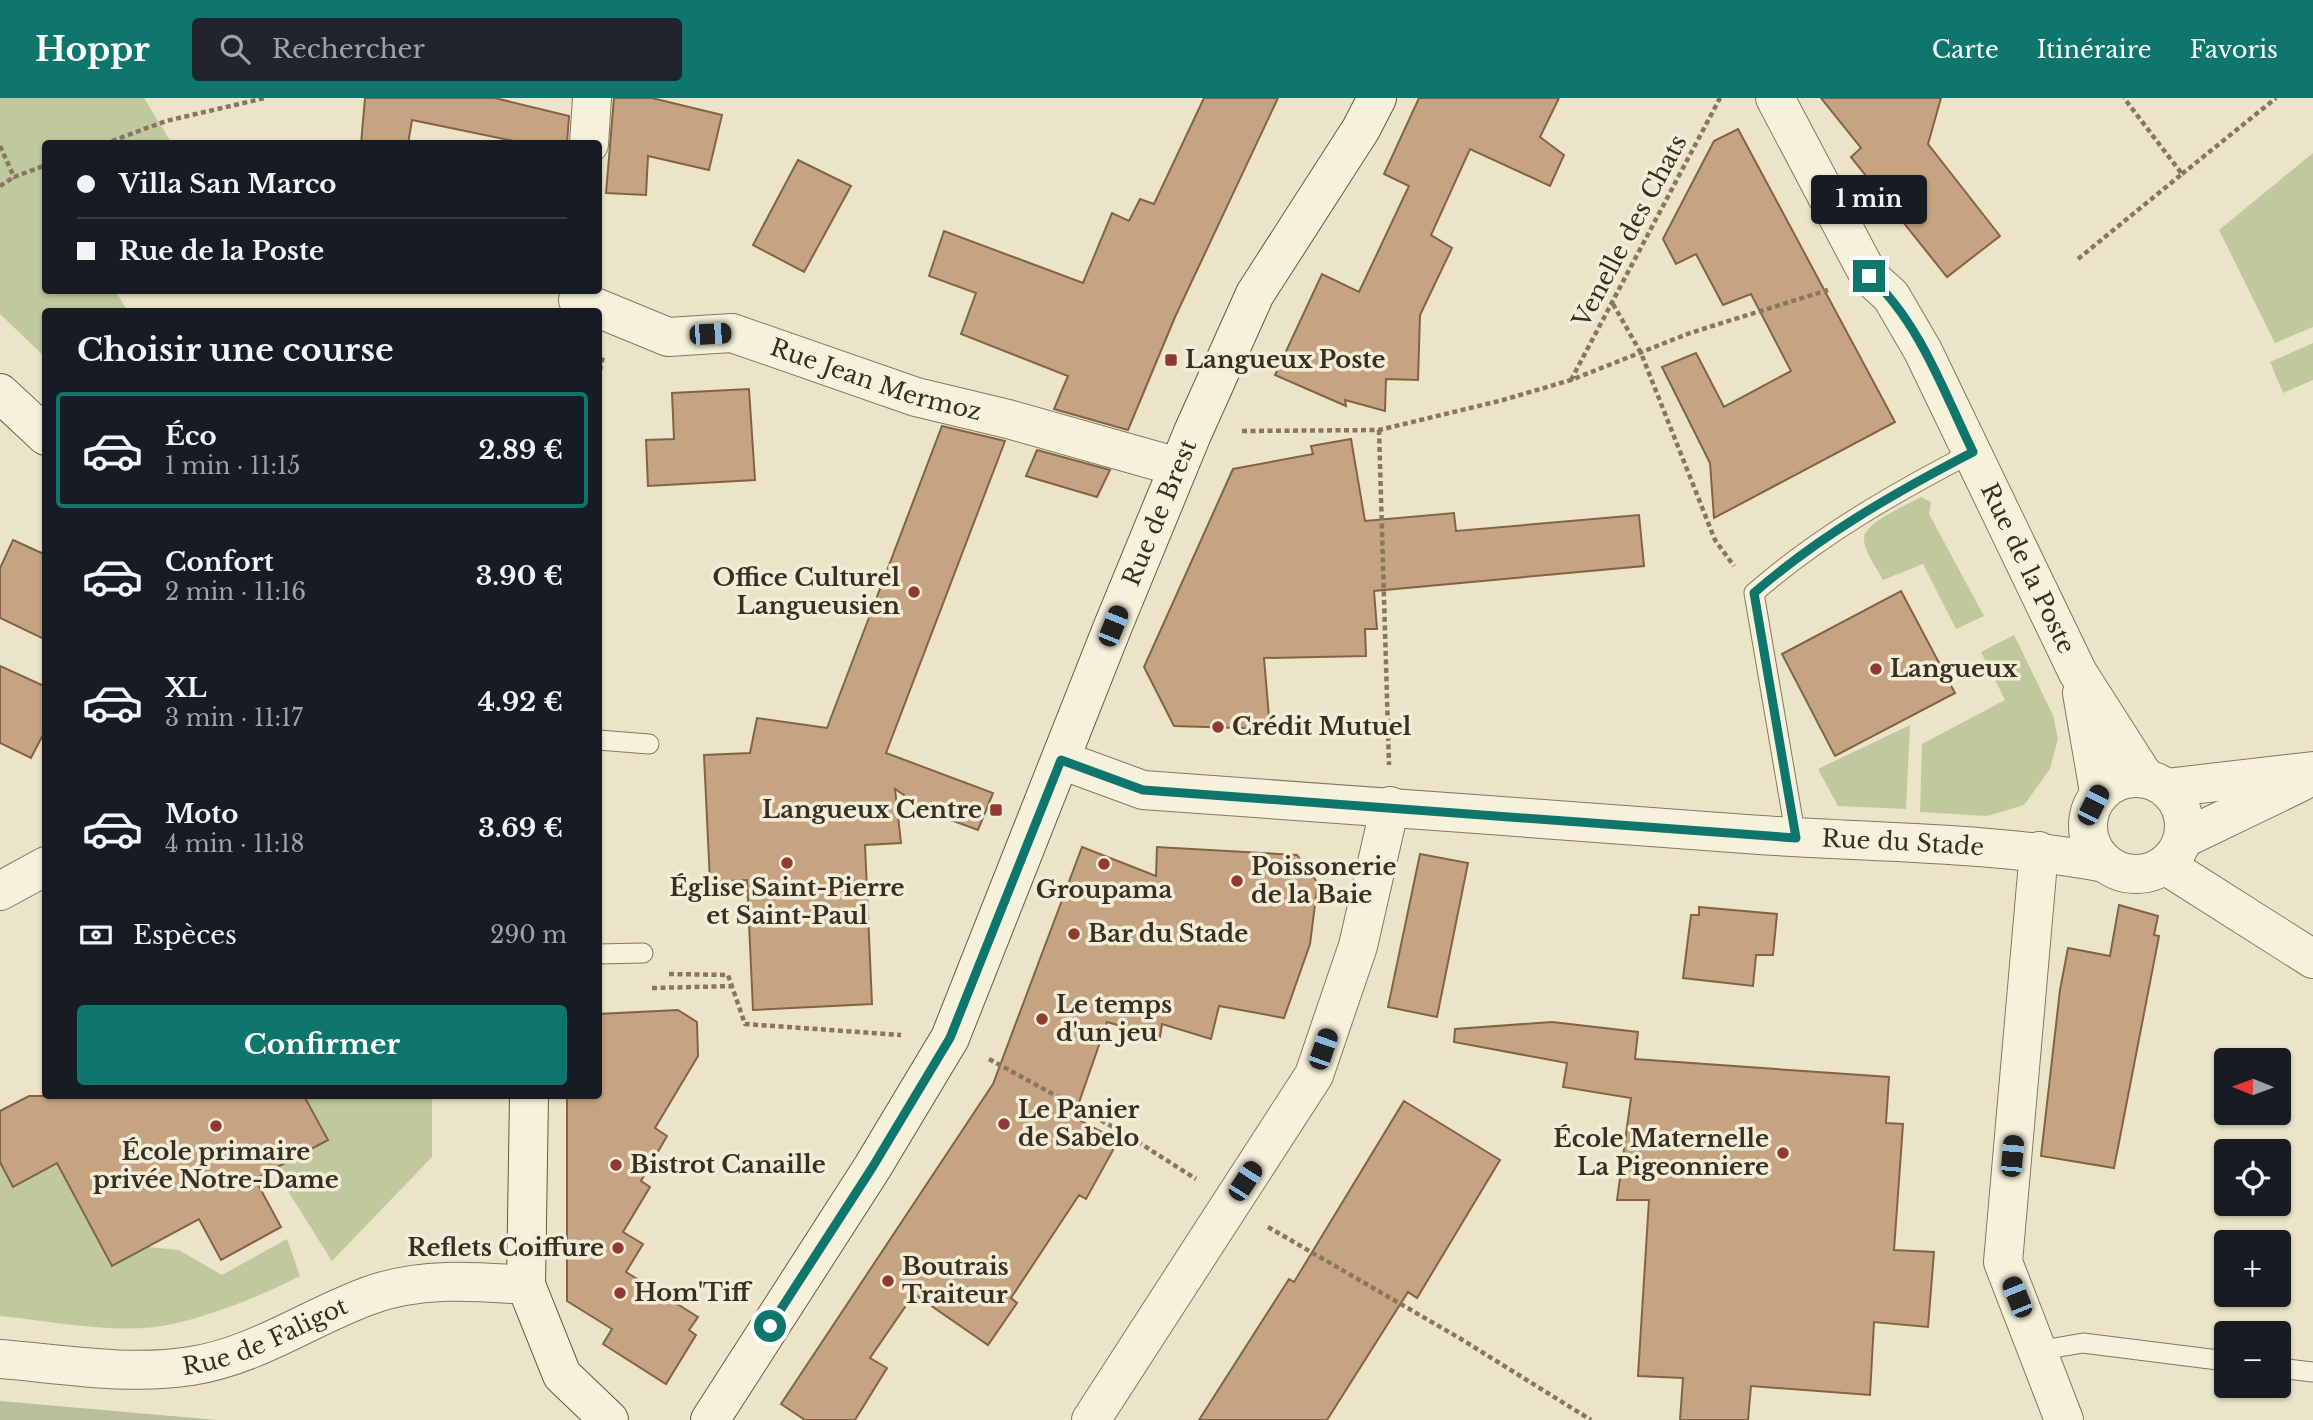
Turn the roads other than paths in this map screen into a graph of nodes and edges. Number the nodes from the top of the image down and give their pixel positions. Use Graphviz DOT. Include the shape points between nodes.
graph roads {
  1 [pos="592,98"];
  2 [pos="1377,98"];
  3 [pos="1775,98"];
  4 [pos="589,140"];
  5 [pos="576,301"];
  6 [pos="594,308"];
  7 [pos="602,311"];
  8 [pos="0,393"];
  9 [pos="42,432"];
  10 [pos="1973,452"];
  11 [pos="1178,467"];
  12 [pos="2078,673"];
  13 [pos="602,740"];
  14 [pos="649,744"];
  15 [pos="1061,760"];
  16 [pos="2313,774"];
  17 [pos="2155,783"];
  18 [pos="1390,806"];
  19 [pos="2094,806"];
  20 [pos="1796,838"];
  21 [pos="2039,851"];
  22 [pos="2174,852"];
  23 [pos="2105,863"];
  24 [pos="42,868"];
  25 [pos="0,891"];
  26 [pos="643,953"];
  27 [pos="602,954"];
  28 [pos="2313,959"];
  29 [pos="529,1099"];
  30 [pos="526,1285"];
  31 [pos="2037,1351"];
  32 [pos="0,1359"];
  33 [pos="2214,1359"];
  34 [pos="2291,1369"];
  35 [pos="2313,1372"];
  36 [pos="609,1420"];
  37 [pos="710,1420"];
  38 [pos="1091,1420"];
  39 [pos="2064,1420"];
  1 -- 4 [label="street"];
  2 -- 11 [label="street, Rue de Brest" via="1255,294"];
  3 -- 10 [label="street, Rue de la Poste" via="1869,276 1891,296 1923,351"];
  5 -- 6 [label="street, Rue Jean Mermoz"];
  7 -- 11 [label="street, Rue Jean Mermoz" via="668,337 732,333 916,397"];
  8 -- 9 [label="street"];
  10 -- 12 [label="street, Rue de la Poste"];
  10 -- 20 [label="lane" via="1912,484 1791,561 1754,593"];
  11 -- 15 [label="street, Rue de Brest"];
  12 -- 17 [label="street, Rue de la Poste"];
  12 -- 19 [label="street, Rue de la Poste"];
  13 -- 14 [label="lane"];
  15 -- 18 [label="street, Rue du Stade" via="1143,790"];
  15 -- 37 [label="street, Rue de Brest" via="950,1038"];
  16 -- 17 [label="street"];
  16 -- 22 [label="street"];
  17 -- 19 [label="street" via="2114,781"];
  17 -- 22 [label="street" via="2181,807 2185,823"];
  18 -- 20 [label="street, Rue du Stade"];
  18 -- 38 [label="street" via="1358,946 1314,1075"];
  19 -- 21 [label="street"];
  19 -- 23 [label="street" via="2089,836"];
  20 -- 21 [label="street, Rue du Stade"];
  21 -- 23 [label="street, Rue du Stade"];
  21 -- 31 [label="street" via="2003,1262"];
  22 -- 23 [label="street" via="2151,872 2119,871"];
  22 -- 28 [label="street"];
  24 -- 25 [label="street"];
  26 -- 27 [label="lane"];
  29 -- 30 [label="street"];
  30 -- 32 [label="street, Rue de Faligot" via="449,1280 370,1295 258,1348 191,1366 131,1369"];
  30 -- 36 [label="street" via="562,1375"];
  31 -- 33 [label="lane" via="2084,1343"];
  31 -- 39 [label="street"];
  34 -- 35 [label="lane"];
}
